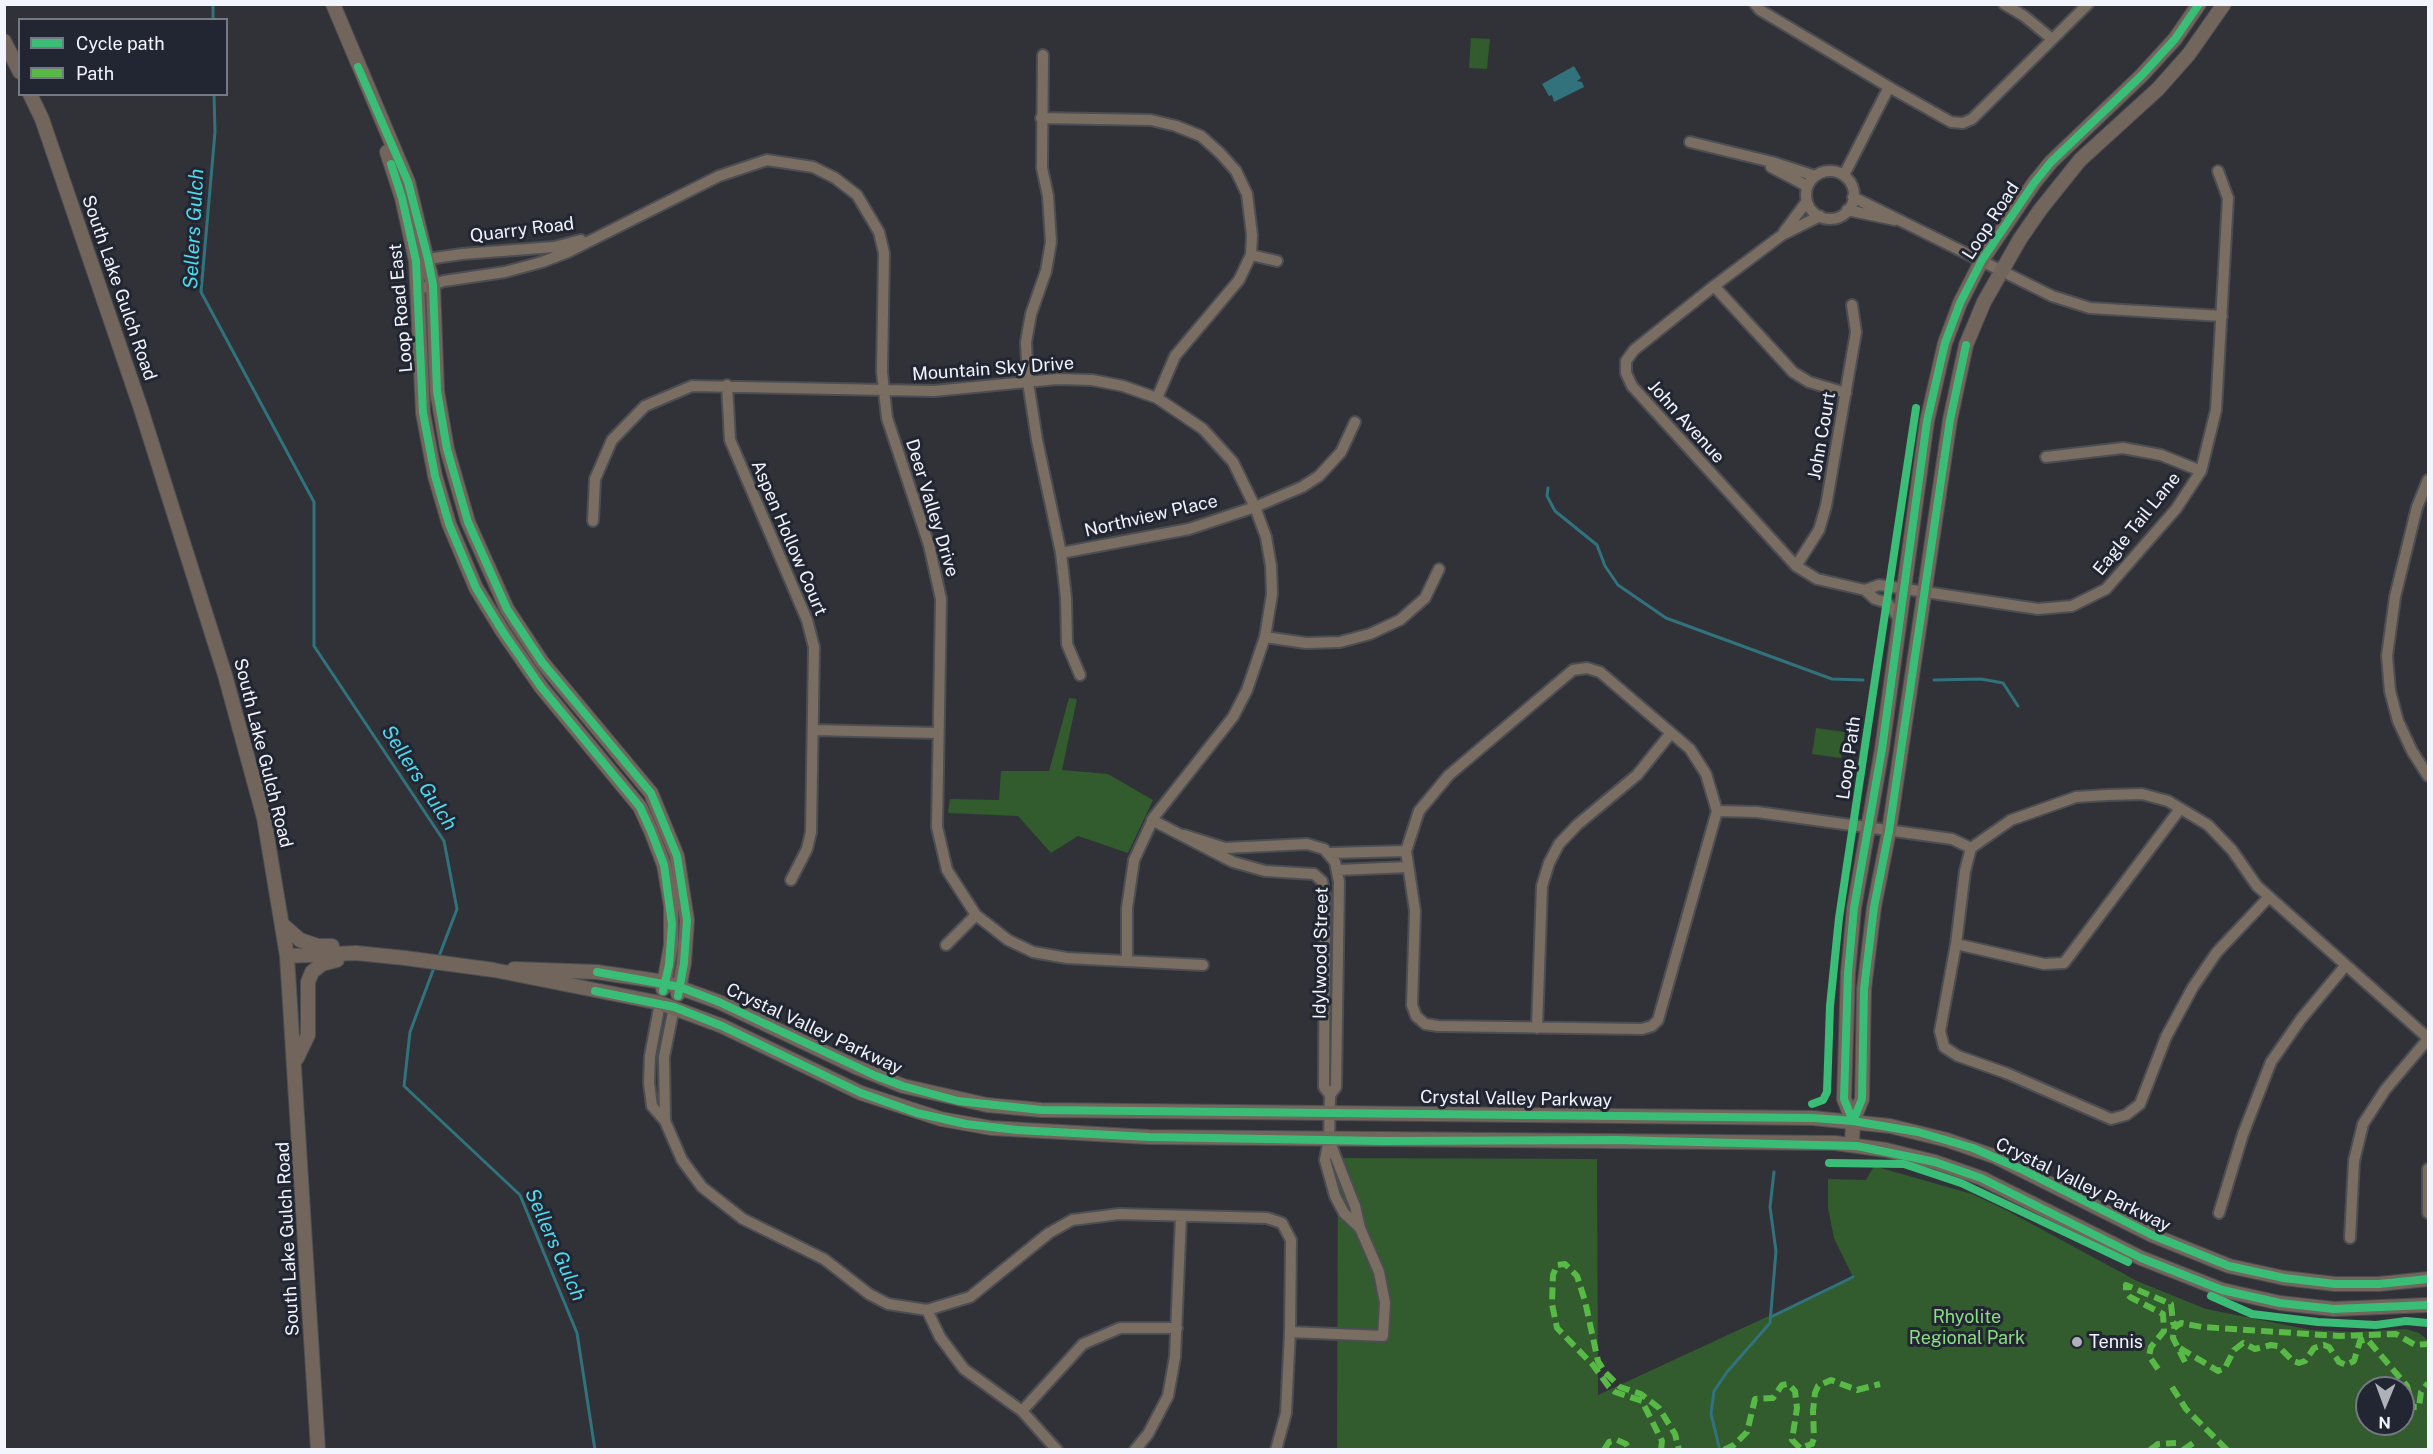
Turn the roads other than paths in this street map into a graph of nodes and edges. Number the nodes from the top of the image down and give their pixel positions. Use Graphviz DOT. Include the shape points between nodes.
graph roads {
  1 [pos="333,4"];
  2 [pos="1755,4"];
  3 [pos="2004,4"];
  4 [pos="2088,4"];
  5 [pos="2199,4"];
  6 [pos="2224,4"];
  7 [pos="2052,39"];
  8 [pos="4,41"];
  9 [pos="1043,55"];
  10 [pos="18,68"];
  11 [pos="1889,87"];
  12 [pos="31,96"];
  13 [pos="1041,118"];
  14 [pos="1690,142"];
  15 [pos="1753,157"];
  16 [pos="2217,171"];
  17 [pos="1844,175"];
  18 [pos="1815,176"];
  19 [pos="1808,186"];
  20 [pos="1853,197"];
  21 [pos="1807,201"];
  22 [pos="1847,210"];
  23 [pos="1820,216"];
  24 [pos="1902,221"];
  25 [pos="1782,235"];
  26 [pos="593,237"];
  27 [pos="1251,255"];
  28 [pos="422,260"];
  29 [pos="1982,260"];
  30 [pos="1277,261"];
  31 [pos="2001,270"];
  32 [pos="434,285"];
  33 [pos="1714,286"];
  34 [pos="419,289"];
  35 [pos="1852,304"];
  36 [pos="2222,316"];
  37 [pos="1028,382"];
  38 [pos="726,385"];
  39 [pos="884,391"];
  40 [pos="1846,393"];
  41 [pos="1157,398"];
  42 [pos="1355,422"];
  43 [pos="2046,456"];
  44 [pos="2201,471"];
  45 [pos="2428,480"];
  46 [pos="1255,507"];
  47 [pos="593,521"];
  48 [pos="1061,553"];
  49 [pos="1796,566"];
  50 [pos="1439,569"];
  51 [pos="1904,589"];
  52 [pos="1865,590"];
  53 [pos="1924,592"];
  54 [pos="1899,619"];
  55 [pos="1265,637"];
  56 [pos="1080,675"];
  57 [pos="813,730"];
  58 [pos="938,733"];
  59 [pos="1671,733"];
  60 [pos="2428,776"];
  61 [pos="2180,809"];
  62 [pos="1717,811"];
  63 [pos="1152,820"];
  64 [pos="1867,828"];
  65 [pos="1889,831"];
  66 [pos="1184,836"];
  67 [pos="1971,848"];
  68 [pos="1407,851"];
  69 [pos="1330,853"];
  70 [pos="1408,867"];
  71 [pos="1338,870"];
  72 [pos="791,880"];
  73 [pos="2269,897"];
  74 [pos="976,915"];
  75 [pos="283,925"];
  76 [pos="1956,944"];
  77 [pos="946,945"];
  78 [pos="356,954"];
  79 [pos="287,956"];
  80 [pos="1127,960"];
  81 [pos="1203,965"];
  82 [pos="2346,965"];
  83 [pos="494,970"];
  84 [pos="664,982"];
  85 [pos="680,987"];
  86 [pos="660,1003"];
  87 [pos="674,1007"];
  88 [pos="1537,1028"];
  89 [pos="2428,1038"];
  90 [pos="296,1060"];
  91 [pos="1330,1095"];
  92 [pos="1330,1112"];
  93 [pos="665,1121"];
  94 [pos="1853,1121"];
  95 [pos="1329,1140"];
  96 [pos="1852,1145"];
  97 [pos="2428,1169"];
  98 [pos="2219,1213"];
  99 [pos="2428,1213"];
  100 [pos="1181,1216"];
  101 [pos="2350,1238"];
  102 [pos="2428,1280"];
  103 [pos="2428,1305"];
  104 [pos="927,1311"];
  105 [pos="1177,1328"];
  106 [pos="1290,1332"];
  107 [pos="1022,1411"];
  108 [pos="318,1449"];
  109 [pos="1057,1449"];
  110 [pos="1135,1449"];
  111 [pos="1276,1449"];
  1 -- 28 [label="main road, Loop Road East" via="408,182"];
  2 -- 11 [label="street"];
  3 -- 7 [label="street"];
  4 -- 7 [label="street"];
  5 -- 29 [label="main road, Loop Road" via="2175,39 2142,75 2051,162 2002,226"];
  6 -- 31 [label="main road, Loop Road" via="2189,54 2158,89 2080,160 2040,210"];
  7 -- 11 [label="street" via="1972,119 1963,123 1951,122"];
  8 -- 10 [label="main road"];
  9 -- 13 [label="street"];
  11 -- 17 [label="street"];
  12 -- 75 [label="main road, South Lake Gulch Road" via="137,397 225,675 264,818"];
  13 -- 27 [label="street" via="1151,120 1201,136 1236,171 1247,194"];
  13 -- 37 [label="street" via="1042,168 1051,242 1026,342"];
  14 -- 15 [label="street"];
  15 -- 18 [label="street"];
  15 -- 19 [label="street"];
  16 -- 36 [label="street, Eagle Tail Lane" via="2228,198"];
  17 -- 18 [label="street" via="1830,171"];
  17 -- 20 [label="street"];
  18 -- 19 [label="street"];
  19 -- 21 [label="street"];
  20 -- 22 [label="street"];
  20 -- 24 [label="street"];
  21 -- 23 [label="street"];
  21 -- 25 [label="street, John Avenue"];
  22 -- 23 [label="street" via="1837,217"];
  22 -- 24 [label="street"];
  23 -- 25 [label="street, John Avenue"];
  24 -- 29 [label="street"];
  25 -- 33 [label="street, John Avenue"];
  26 -- 28 [label="street, Quarry Road" via="554,247"];
  26 -- 32 [label="street, Quarry Road" via="542,262"];
  26 -- 39 [label="street, Deer Valley Drive" via="746,165 767,160 788,162 813,167 835,178 856,195 879,232 884,253"];
  27 -- 30 [label="street"];
  27 -- 41 [label="street" via="1239,280 1175,356"];
  28 -- 32 [label="main road, Loop Road East"];
  28 -- 34 [label="main road, Loop Road East"];
  29 -- 31 [label="street"];
  29 -- 51 [label="main road, Loop Road" via="1960,303 1935,380"];
  31 -- 36 [label="street" via="2052,296 2090,308"];
  31 -- 53 [label="main road, Loop Road" via="1966,345 1950,420"];
  32 -- 34 [label="street, Quarry Road"];
  32 -- 85 [label="main road, Loop Road East" via="437,391 447,449 468,522 507,609 542,663 651,793 670,835 682,877 687,920"];
  33 -- 40 [label="street" via="1793,372 1829,390"];
  33 -- 49 [label="street, John Avenue" via="1634,351 1626,360 1626,373 1632,386"];
  34 -- 84 [label="main road, Loop Road East" via="423,413 449,524 476,588 503,632 541,687 640,807 664,865 671,906 671,945"];
  35 -- 40 [label="street, John Court" via="1856,332"];
  36 -- 44 [label="street, Eagle Tail Lane" via="2216,410"];
  37 -- 39 [label="street, Mountain Sky Drive" via="934,391"];
  37 -- 41 [label="street, Mountain Sky Drive" via="1092,380"];
  37 -- 48 [label="street" via="1036,440"];
  38 -- 39 [label="street, Mountain Sky Drive"];
  38 -- 47 [label="street, Mountain Sky Drive" via="692,386 667,395 645,406 627,423 612,440 599,465"];
  38 -- 57 [label="street, Aspen Hollow Court" via="730,440 807,620 814,647"];
  39 -- 58 [label="street, Deer Valley Drive" via="887,418 939,584"];
  40 -- 49 [label="street, John Court" via="1823,520"];
  41 -- 46 [label="street, Mountain Sky Drive" via="1203,429 1233,462"];
  42 -- 46 [label="street, Northview Place" via="1341,452 1319,476"];
  43 -- 44 [label="street" via="2123,448 2161,455"];
  44 -- 53 [label="street, Eagle Tail Lane" via="2176,509 2106,589 2072,606 2038,609"];
  45 -- 60 [label="street" via="2417,507 2395,597 2387,657 2398,721"];
  46 -- 48 [label="street, Northview Place" via="1188,529"];
  46 -- 55 [label="street, Mountain Sky Drive" via="1271,566 1272,594"];
  48 -- 56 [label="street" via="1067,644"];
  49 -- 52 [label="street, John Avenue" via="1817,579"];
  50 -- 55 [label="street" via="1425,598 1400,620 1370,634 1329,643"];
  51 -- 52 [label="street, John Avenue" via="1879,585"];
  51 -- 53 [label="street, Eagle Tail Lane"];
  51 -- 54 [label="main road, Loop Road"];
  52 -- 54 [label="street, John Avenue" via="1888,603"];
  53 -- 65 [label="main road, Loop Road"];
  54 -- 64 [label="main road, Loop Road"];
  55 -- 63 [label="street, Mountain Sky Drive" via="1233,717"];
  57 -- 58 [label="street"];
  57 -- 72 [label="street, Aspen Hollow Court" via="811,832"];
  58 -- 74 [label="street, Deer Valley Drive" via="940,849 957,889"];
  59 -- 62 [label="street" via="1690,749 1706,774"];
  59 -- 68 [label="street" via="1600,672 1587,668 1573,670 1432,791 1412,826"];
  59 -- 88 [label="street" via="1637,775 1559,844 1549,863 1542,885"];
  61 -- 67 [label="street" via="2168,801 2142,794 2076,797 2011,820"];
  61 -- 73 [label="street" via="2208,825"];
  61 -- 76 [label="street" via="2064,963 2044,964"];
  62 -- 64 [label="street" via="1757,812"];
  62 -- 88 [label="street" via="1658,1020 1642,1029"];
  63 -- 66 [label="street, Idylwood Street"];
  63 -- 80 [label="street, Mountain Sky Drive" via="1134,860 1127,908"];
  64 -- 65 [label="street"];
  64 -- 94 [label="main road, Loop Road" via="1848,973 1844,1099"];
  65 -- 67 [label="street" via="1952,839"];
  65 -- 94 [label="main road, Loop Road" via="1864,989 1862,1099"];
  66 -- 69 [label="street, Idylwood Street" via="1225,848 1307,844"];
  66 -- 91 [label="street, Idylwood Street" via="1233,862 1265,871 1314,874 1322,881 1324,1087"];
  67 -- 76 [label="street"];
  68 -- 69 [label="street"];
  68 -- 70 [label="street"];
  69 -- 71 [label="street, Idylwood Street"];
  70 -- 71 [label="street"];
  70 -- 88 [label="street" via="1414,911 1412,1005 1416,1016 1425,1024 1438,1026"];
  71 -- 91 [label="street, Idylwood Street" via="1336,1087"];
  73 -- 76 [label="street" via="2217,952 2193,987 2166,1037 2140,1104 2126,1115 2111,1119 1944,1047 1940,1031"];
  73 -- 82 [label="street"];
  74 -- 77 [label="street"];
  74 -- 80 [label="street, Deer Valley Drive" via="1008,940 1033,952 1066,958"];
  75 -- 78 [label="main road" via="309,944 345,947"];
  75 -- 79 [label="main road, South Lake Gulch Road"];
  78 -- 79 [label="main road, Crystal Valley Parkway"];
  78 -- 83 [label="main road, Crystal Valley Parkway"];
  78 -- 90 [label="main road" via="322,964 312,972 308,982 308,1035"];
  79 -- 90 [label="main road, South Lake Gulch Road"];
  80 -- 81 [label="street, Deer Valley Drive"];
  82 -- 89 [label="street"];
  82 -- 98 [label="street" via="2271,1062 2243,1134"];
  83 -- 84 [label="main road, Crystal Valley Parkway" via="579,971"];
  83 -- 86 [label="main road, Crystal Valley Parkway"];
  84 -- 85 [label="main road, Crystal Valley Parkway"];
  84 -- 86 [label="main road, Loop Road East"];
  85 -- 87 [label="main road, Loop Road East"];
  85 -- 92 [label="main road, Crystal Valley Parkway" via="745,1013 876,1076 958,1101 1041,1110"];
  86 -- 87 [label="main road, Crystal Valley Parkway"];
  86 -- 93 [label="street" via="649,1083 652,1106"];
  87 -- 93 [label="street" via="664,1057"];
  87 -- 95 [label="main road, Crystal Valley Parkway" via="861,1093 957,1123 1149,1137"];
  89 -- 101 [label="street" via="2385,1089 2363,1124 2354,1161"];
  90 -- 108 [label="main road, South Lake Gulch Road"];
  91 -- 92 [label="street, Idylwood Street"];
  92 -- 94 [label="main road, Crystal Valley Parkway"];
  92 -- 95 [label="street, Idylwood Street"];
  93 -- 104 [label="street" via="682,1160 702,1187 743,1220 824,1259 888,1304"];
  94 -- 96 [label="main road"];
  94 -- 102 [label="main road, Crystal Valley Parkway" via="1918,1132 1973,1148 2152,1235 2229,1266 2335,1284"];
  95 -- 96 [label="main road, Crystal Valley Parkway"];
  95 -- 106 [label="street, Idylwood Street" via="1325,1160 1335,1196 1344,1213 1360,1228 1379,1272 1385,1303 1383,1336"];
  96 -- 103 [label="main road, Crystal Valley Parkway" via="1935,1162 1981,1178 2141,1258 2222,1290 2280,1303 2334,1309"];
  97 -- 99 [label="street"];
  100 -- 104 [label="street" via="1119,1214 1072,1220 1049,1233 970,1297"];
  100 -- 105 [label="street"];
  100 -- 106 [label="street" via="1267,1218 1282,1223 1292,1248"];
  104 -- 107 [label="street" via="964,1370"];
  105 -- 107 [label="street" via="1120,1328 1083,1344"];
  105 -- 110 [label="street" via="1168,1396 1148,1434"];
  106 -- 111 [label="street" via="1286,1413"];
  107 -- 109 [label="street"];
}
